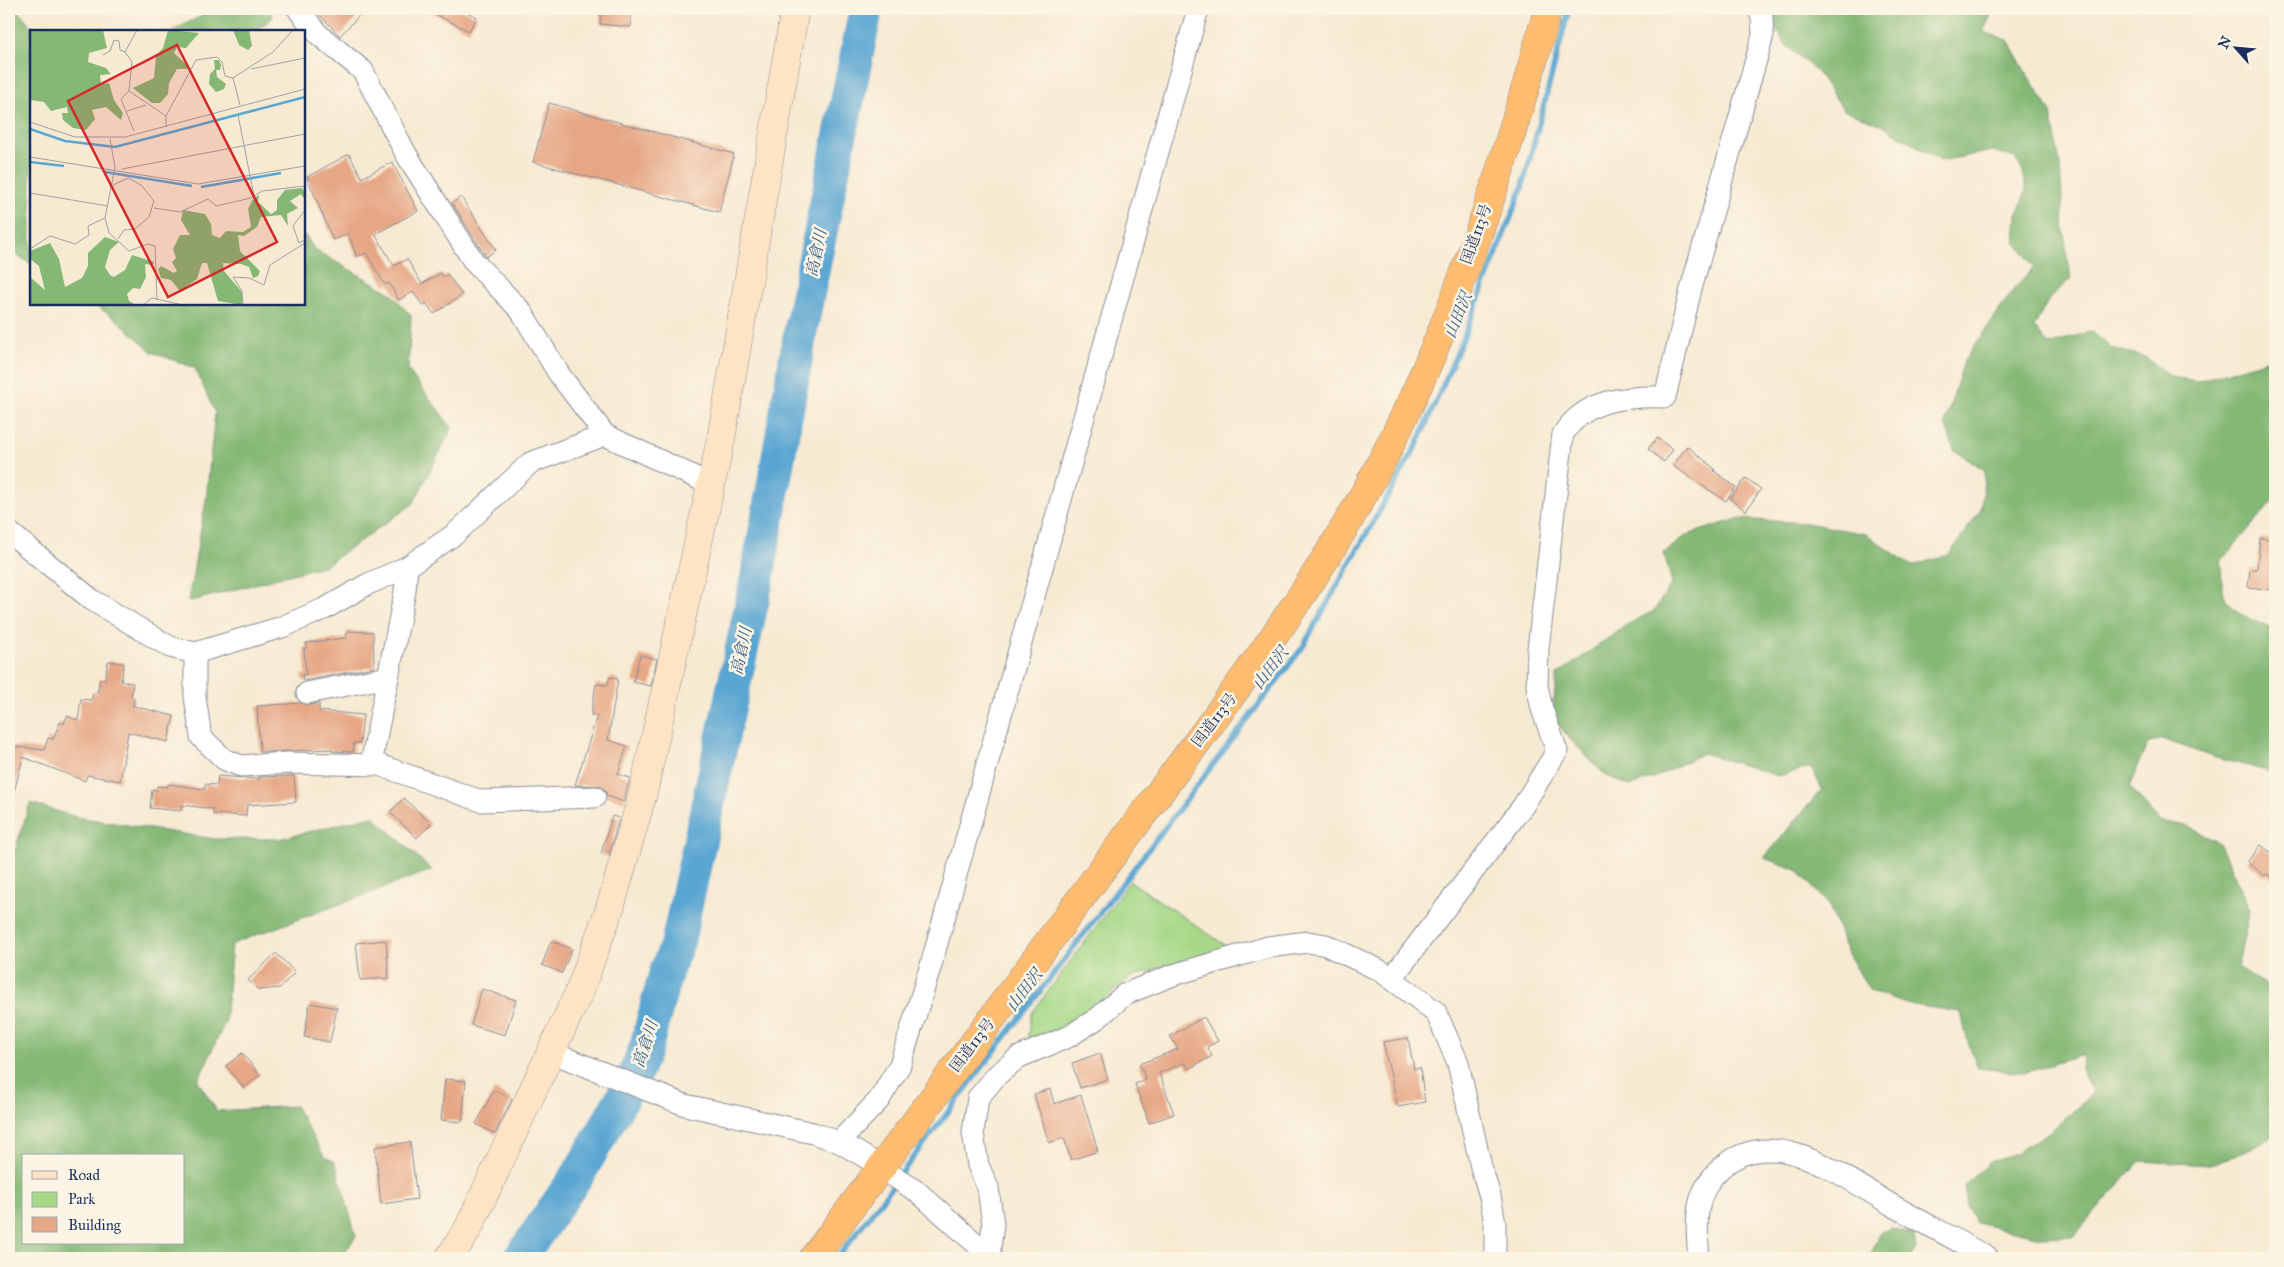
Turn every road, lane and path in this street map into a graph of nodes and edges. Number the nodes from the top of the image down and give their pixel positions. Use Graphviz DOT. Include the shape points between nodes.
graph roads {
  1 [pos="298,9"];
  2 [pos="795,9"];
  3 [pos="1198,9"];
  4 [pos="1548,9"];
  5 [pos="1758,9"];
  6 [pos="605,436"];
  7 [pos="710,484"];
  8 [pos="9,532"];
  9 [pos="407,567"];
  10 [pos="195,653"];
  11 [pos="388,677"];
  12 [pos="306,693"];
  13 [pos="372,764"];
  14 [pos="595,797"];
  15 [pos="1392,978"];
  16 [pos="550,1052"];
  17 [pos="840,1142"];
  18 [pos="881,1168"];
  19 [pos="990,1257"];
  20 [pos="449,1258"];
  21 [pos="813,1258"];
  22 [pos="1495,1258"];
  23 [pos="1699,1258"];
  24 [pos="1988,1258"];
  1 -- 6 [label="street" via="318,34 364,71 406,154 474,262 521,311 559,374"];
  2 -- 7 [label="street" via="723,430"];
  3 -- 17 [label="street" via="931,965 900,1065 879,1100"];
  4 -- 18 [label="highway, 国道113号" via="1484,216 1435,346 1384,457 1327,556 1244,679"];
  5 -- 15 [label="street" via="1762,17 1762,35 1698,261 1664,397 1609,400 1571,421 1562,434 1538,649 1537,686 1557,751 1523,806"];
  6 -- 7 [label="street"];
  6 -- 9 [label="street" via="530,463 455,534"];
  7 -- 16 [label="street" via="643,793 607,918 580,990"];
  8 -- 10 [label="street" via="92,600 170,647"];
  9 -- 10 [label="street" via="282,628"];
  9 -- 11 [label="street"];
  10 -- 13 [label="street" via="195,697 201,737 224,759 241,766"];
  11 -- 12 [label="street"];
  11 -- 13 [label="street"];
  13 -- 14 [label="street" via="481,801"];
  15 -- 19 [label="street" via="1326,945 1308,942 1268,947 1173,975 1124,994 1098,1018 1068,1037 1019,1057 997,1075 978,1098 974,1115 975,1150 988,1188 994,1224"];
  15 -- 22 [label="street" via="1436,1012 1458,1063 1490,1196 1495,1223"];
  16 -- 17 [label="street" via="685,1105"];
  16 -- 20 [label="street" via="468,1229"];
  17 -- 18 [label="street"];
  18 -- 19 [label="street" via="919,1193"];
  18 -- 21 [label="highway, 国道113号"];
  23 -- 24 [label="street" via="1696,1218 1698,1201 1707,1183 1734,1156 1773,1148 1792,1152 1825,1167"];
}
